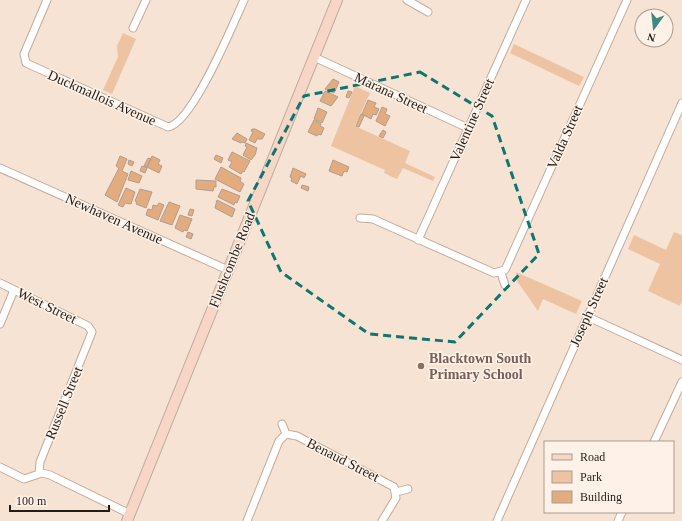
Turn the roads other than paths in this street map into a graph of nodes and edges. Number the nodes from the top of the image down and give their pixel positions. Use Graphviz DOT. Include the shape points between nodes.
graph roads {
  1 [pos="47,0"];
  2 [pos="146,0"];
  3 [pos="244,0"];
  4 [pos="337,0"];
  5 [pos="407,0"];
  6 [pos="526,0"];
  7 [pos="627,0"];
  8 [pos="428,12"];
  9 [pos="133,28"];
  10 [pos="314,57"];
  11 [pos="682,103"];
  12 [pos="468,128"];
  13 [pos="0,168"];
  14 [pos="360,218"];
  15 [pos="418,240"];
  16 [pos="228,270"];
  17 [pos="501,273"];
  18 [pos="0,283"];
  19 [pos="505,285"];
  20 [pos="14,290"];
  21 [pos="586,316"];
  22 [pos="0,324"];
  23 [pos="92,332"];
  24 [pos="682,360"];
  25 [pos="682,382"];
  26 [pos="282,424"];
  27 [pos="286,434"];
  28 [pos="654,441"];
  29 [pos="0,467"];
  30 [pos="39,474"];
  31 [pos="408,489"];
  32 [pos="396,492"];
  33 [pos="129,518"];
  34 [pos="247,521"];
  35 [pos="382,521"];
  36 [pos="497,521"];
  1 -- 3 [label="street, Duckmallois Avenue" via="24,54 26,63 168,127 177,124 196,101"];
  2 -- 9 [label="street"];
  4 -- 10 [label="street, Flushcombe Road"];
  5 -- 8 [label="street"];
  6 -- 12 [label="street, Valentine Street"];
  7 -- 17 [label="street, Valda Street" via="507,268"];
  10 -- 12 [label="street, Marana Street"];
  10 -- 16 [label="street, Flushcombe Road"];
  11 -- 21 [label="street, Joseph Street"];
  12 -- 15 [label="street, Valentine Street"];
  13 -- 16 [label="street, Newhaven Avenue"];
  14 -- 15 [label="street" via="372,220"];
  15 -- 17 [label="street" via="494,273"];
  16 -- 33 [label="street, Flushcombe Road"];
  17 -- 19 [label="street"];
  18 -- 20 [label="street, West Street"];
  20 -- 22 [label="street"];
  20 -- 23 [label="street, West Street" via="88,326"];
  21 -- 24 [label="street"];
  21 -- 36 [label="street, Joseph Street"];
  23 -- 30 [label="street, Russell Street" via="40,462"];
  25 -- 28 [label="street"];
  26 -- 27 [label="street"];
  27 -- 32 [label="street, Benaud Street" via="297,436 391,484"];
  27 -- 34 [label="street" via="279,441"];
  29 -- 30 [label="street" via="24,479"];
  30 -- 33 [label="street" via="50,475"];
  31 -- 32 [label="street"];
  32 -- 35 [label="street" via="396,498"];
}
